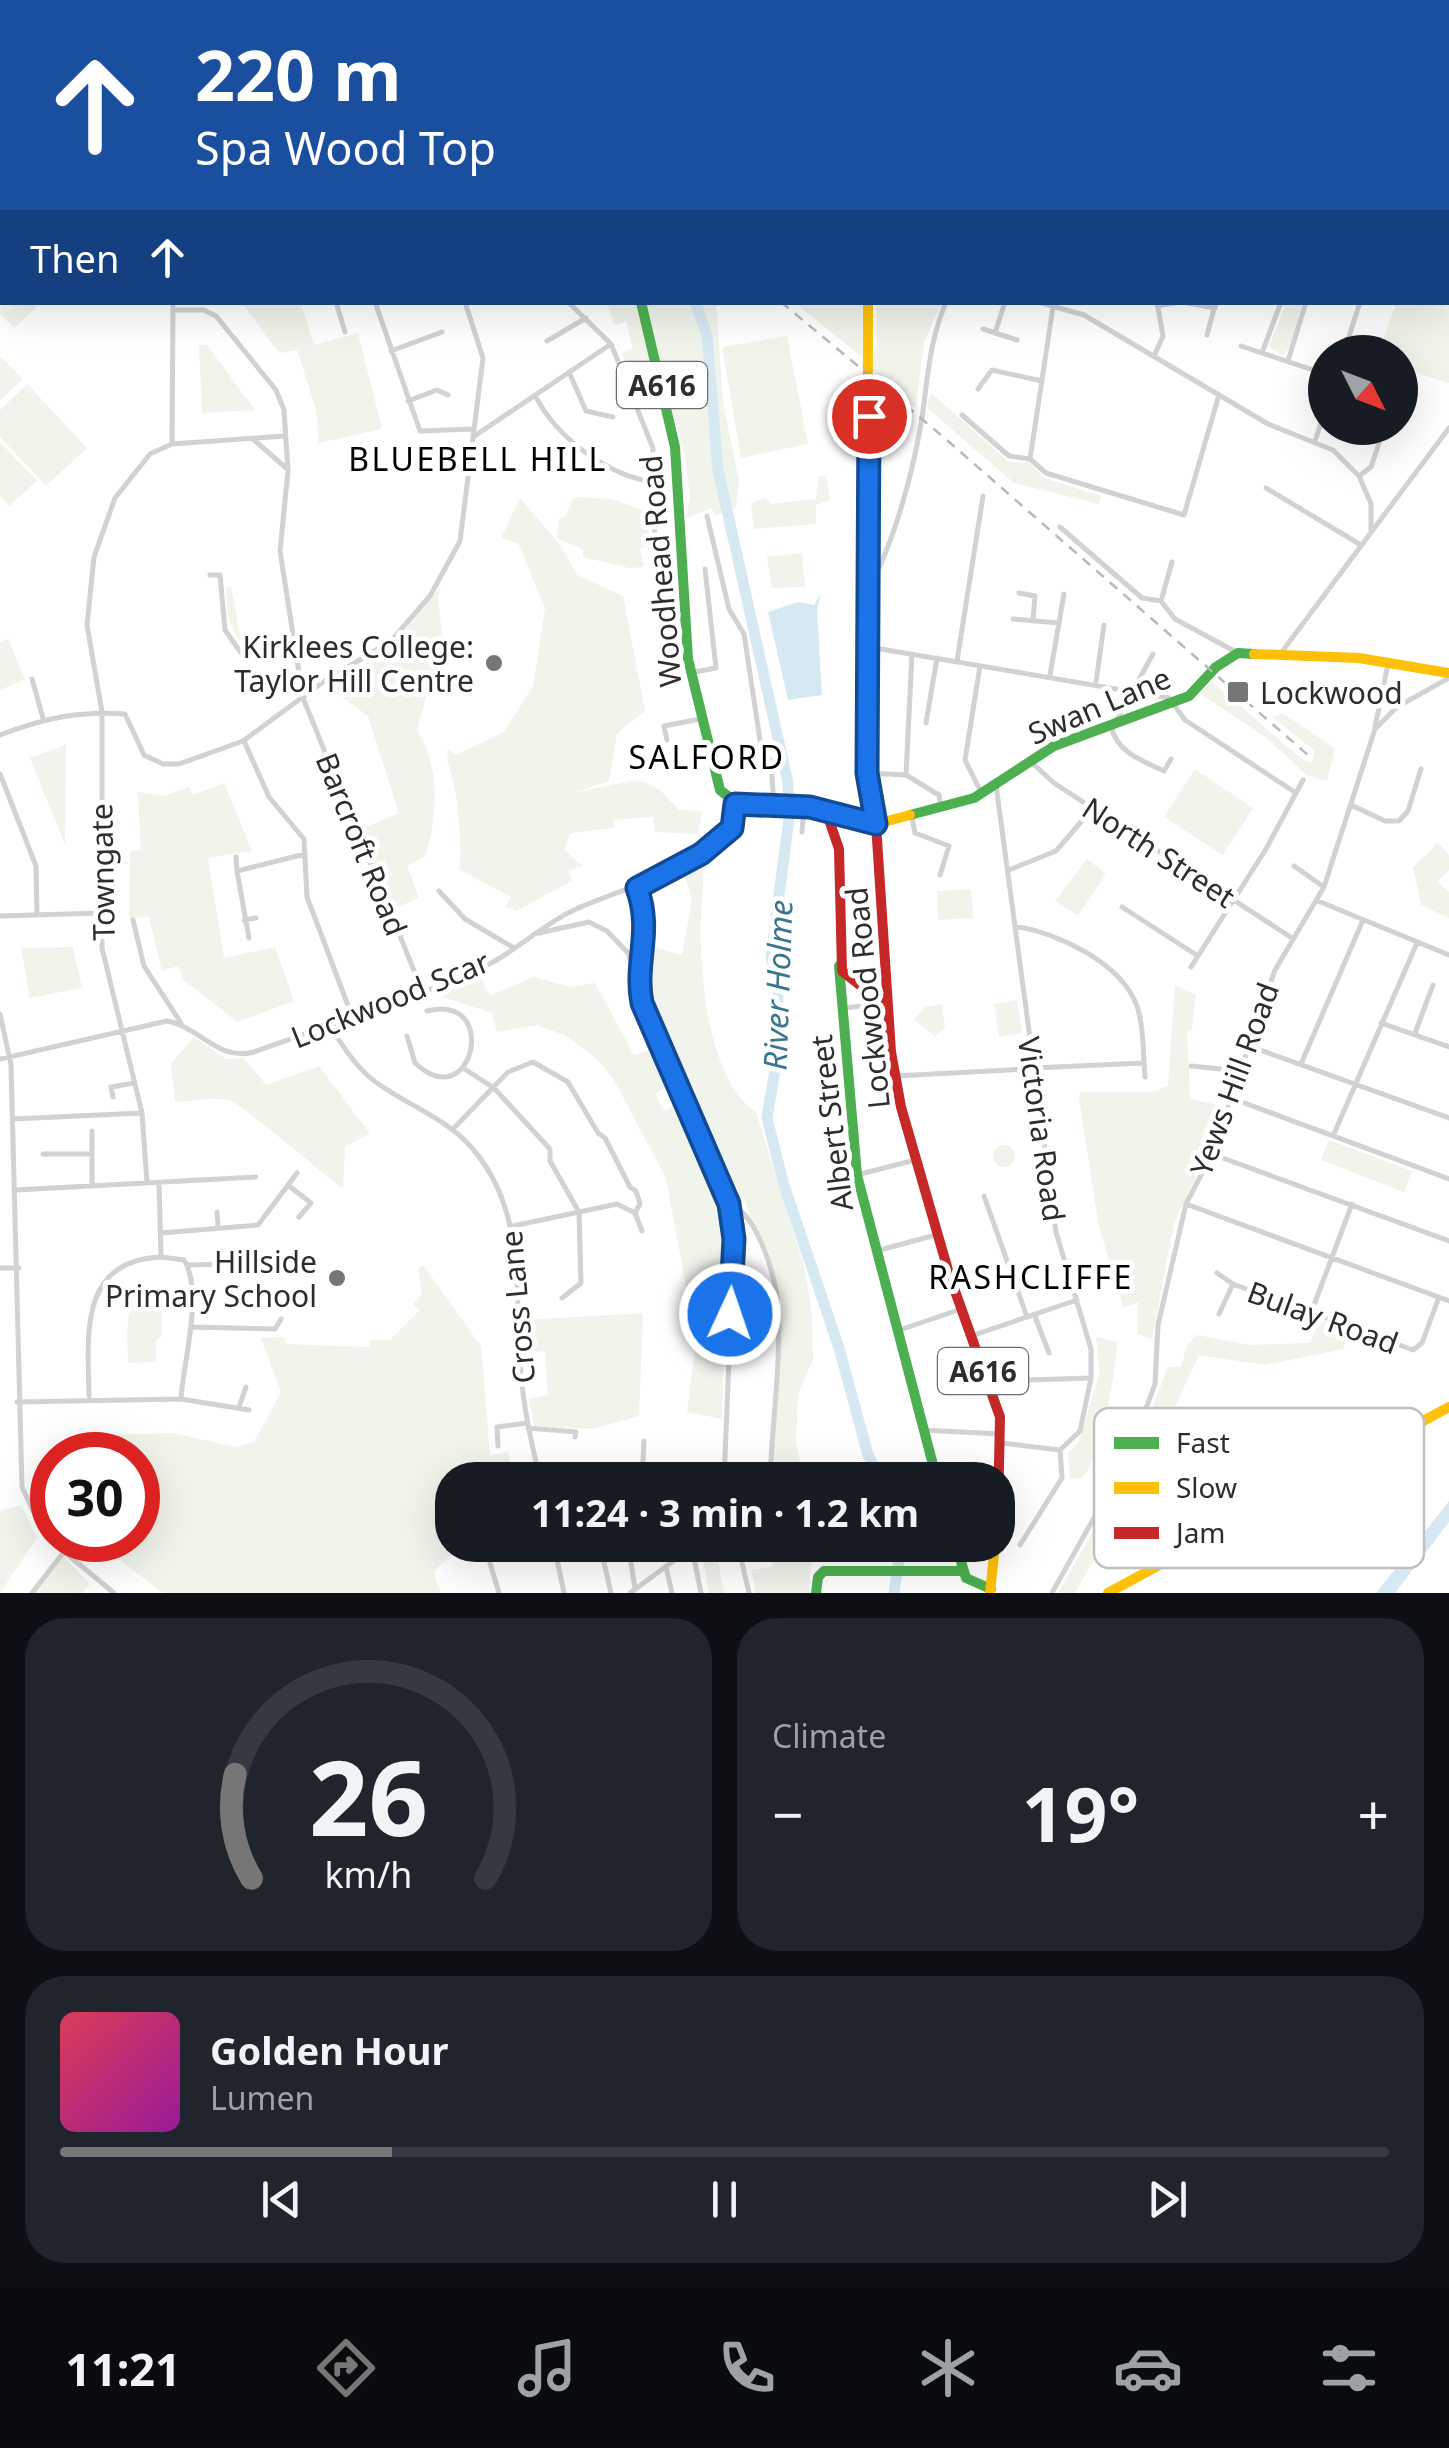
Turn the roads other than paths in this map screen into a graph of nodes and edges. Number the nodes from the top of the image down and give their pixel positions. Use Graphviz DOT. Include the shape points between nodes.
graph roads {
  1 [pos="337,305"];
  2 [pos="376,305"];
  3 [pos="466,305"];
  4 [pos="571,305"];
  5 [pos="642,305"];
  6 [pos="868,305"];
  7 [pos="945,305"];
  8 [pos="1004,305"];
  9 [pos="1047,305"];
  10 [pos="1157,305"];
  11 [pos="1216,305"];
  12 [pos="1280,305"];
  13 [pos="1305,305"];
  14 [pos="1359,305"];
  15 [pos="174,306"];
  16 [pos="1053,307"];
  17 [pos="586,318"];
  18 [pos="984,329"];
  19 [pos="345,332"];
  20 [pos="442,332"];
  21 [pos="995,333"];
  22 [pos="1207,335"];
  23 [pos="1349,335"];
  24 [pos="1017,340"];
  25 [pos="548,341"];
  26 [pos="611,344"];
  27 [pos="1241,346"];
  28 [pos="392,351"];
  29 [pos="1262,353"];
  30 [pos="1155,354"];
  31 [pos="1288,360"];
  32 [pos="1308,368"];
  33 [pos="569,372"];
  34 [pos="1042,382"];
  35 [pos="978,389"];
  36 [pos="448,395"];
  37 [pos="535,395"];
  38 [pos="1218,395"];
  39 [pos="408,401"];
  40 [pos="962,415"];
  41 [pos="612,417"];
  42 [pos="1449,428"];
  43 [pos="473,429"];
  44 [pos="284,436"];
  45 [pos="251,438"];
  46 [pos="1308,438"];
  47 [pos="471,439"];
  48 [pos="172,444"];
  49 [pos="1323,445"];
  50 [pos="1378,445"];
  51 [pos="1030,459"];
  52 [pos="288,471"];
  53 [pos="1360,476"];
  54 [pos="652,482"];
  55 [pos="1266,488"];
  56 [pos="984,496"];
  57 [pos="707,516"];
  58 [pos="1060,526"];
  59 [pos="1371,531"];
  60 [pos="1361,544"];
  61 [pos="1172,562"];
  62 [pos="705,569"];
  63 [pos="210,576"];
  64 [pos="870,588"];
  65 [pos="1019,594"];
  66 [pos="1064,594"];
  67 [pos="1161,601"];
  68 [pos="1012,619"];
  69 [pos="1032,621"];
  70 [pos="683,622"];
  71 [pos="1059,623"];
  72 [pos="1104,625"];
  73 [pos="869,647"];
  74 [pos="294,648"];
  75 [pos="1238,653"];
  76 [pos="1281,653"];
  77 [pos="912,654"];
  78 [pos="1153,654"];
  79 [pos="937,658"];
  80 [pos="957,661"];
  81 [pos="1388,661"];
  82 [pos="980,666"];
  83 [pos="690,673"];
  84 [pos="1449,675"];
  85 [pos="1050,676"];
  86 [pos="32,679"];
  87 [pos="1096,683"];
  88 [pos="1133,690"];
  89 [pos="303,698"];
  90 [pos="1172,702"];
  91 [pos="102,712"];
  92 [pos="43,718"];
  93 [pos="700,719"];
  94 [pos="1113,723"];
  95 [pos="926,724"];
  96 [pos="1375,729"];
  97 [pos="0,735"];
  98 [pos="244,740"];
  99 [pos="667,740"];
  100 [pos="1171,759"];
  101 [pos="1030,761"];
  102 [pos="1422,769"];
  103 [pos="867,773"];
  104 [pos="0,774"];
  105 [pos="906,775"];
  106 [pos="1303,780"];
  107 [pos="988,789"];
  108 [pos="1296,793"];
  109 [pos="1351,805"];
  110 [pos="741,806"];
  111 [pos="777,806"];
  112 [pos="803,806"];
  113 [pos="1092,809"];
  114 [pos="942,810"];
  115 [pos="824,812"];
  116 [pos="912,817"];
  117 [pos="876,824"];
  118 [pos="732,828"];
  119 [pos="802,832"];
  120 [pos="305,854"];
  121 [pos="236,856"];
  122 [pos="1294,866"];
  123 [pos="1008,870"];
  124 [pos="237,871"];
  125 [pos="940,875"];
  126 [pos="1324,887"];
  127 [pos="637,888"];
  128 [pos="439,891"];
  129 [pos="1316,900"];
  130 [pos="1234,901"];
  131 [pos="1122,907"];
  132 [pos="101,913"];
  133 [pos="37,915"];
  134 [pos="0,916"];
  135 [pos="256,918"];
  136 [pos="133,920"];
  137 [pos="244,920"];
  138 [pos="1362,920"];
  139 [pos="1015,926"];
  140 [pos="536,934"];
  141 [pos="249,938"];
  142 [pos="1292,938"];
  143 [pos="1417,942"];
  144 [pos="514,948"];
  145 [pos="1449,955"];
  146 [pos="1198,956"];
  147 [pos="840,962"];
  148 [pos="1191,966"];
  149 [pos="639,984"];
  150 [pos="1433,985"];
  151 [pos="422,990"];
  152 [pos="864,1006"];
  153 [pos="888,1007"];
  154 [pos="842,1008"];
  155 [pos="427,1010"];
  156 [pos="0,1014"];
  157 [pos="352,1016"];
  158 [pos="1381,1023"];
  159 [pos="181,1024"];
  160 [pos="329,1024"];
  161 [pos="121,1030"];
  162 [pos="1414,1034"];
  163 [pos="407,1036"];
  164 [pos="1249,1046"];
  165 [pos="1449,1047"];
  166 [pos="10,1057"];
  167 [pos="0,1059"];
  168 [pos="1144,1063"];
  169 [pos="1301,1064"];
  170 [pos="1191,1066"];
  171 [pos="463,1068"];
  172 [pos="1031,1068"];
  173 [pos="1240,1072"];
  174 [pos="895,1076"];
  175 [pos="1145,1077"];
  176 [pos="109,1078"];
  177 [pos="134,1083"];
  178 [pos="1355,1084"];
  179 [pos="111,1087"];
  180 [pos="494,1088"];
  181 [pos="113,1096"];
  182 [pos="1231,1098"];
  183 [pos="142,1113"];
  184 [pos="1449,1118"];
  185 [pos="12,1119"];
  186 [pos="453,1129"];
  187 [pos="92,1131"];
  188 [pos="1333,1136"];
  189 [pos="43,1154"];
  190 [pos="92,1154"];
  191 [pos="1212,1154"];
  192 [pos="915,1160"];
  193 [pos="297,1173"];
  194 [pos="856,1175"];
  195 [pos="256,1178"];
  196 [pos="841,1179"];
  197 [pos="1449,1180"];
  198 [pos="147,1183"];
  199 [pos="159,1183"];
  200 [pos="92,1186"];
  201 [pos="289,1186"];
  202 [pos="16,1190"];
  203 [pos="984,1196"];
  204 [pos="729,1204"];
  205 [pos="1186,1204"];
  206 [pos="1352,1204"];
  207 [pos="217,1212"];
  208 [pos="580,1212"];
  209 [pos="635,1213"];
  210 [pos="299,1217"];
  211 [pos="218,1226"];
  212 [pos="513,1226"];
  213 [pos="642,1231"];
  214 [pos="161,1233"];
  215 [pos="936,1235"];
  216 [pos="1449,1240"];
  217 [pos="876,1252"];
  218 [pos="161,1256"];
  219 [pos="1332,1258"];
  220 [pos="228,1264"];
  221 [pos="188,1265"];
  222 [pos="0,1268"];
  223 [pos="19,1268"];
  224 [pos="1218,1273"];
  225 [pos="1233,1284"];
  226 [pos="571,1289"];
  227 [pos="1439,1297"];
  228 [pos="562,1298"];
  229 [pos="571,1298"];
  230 [pos="1077,1300"];
  231 [pos="1449,1300"];
  232 [pos="960,1309"];
  233 [pos="1311,1313"];
  234 [pos="1219,1314"];
  235 [pos="1030,1316"];
  236 [pos="280,1319"];
  237 [pos="191,1327"];
  238 [pos="897,1331"];
  239 [pos="970,1336"];
  240 [pos="1049,1353"];
  241 [pos="1091,1378"];
  242 [pos="246,1387"];
  243 [pos="992,1394"];
  244 [pos="89,1398"];
  245 [pos="181,1400"];
  246 [pos="17,1402"];
  247 [pos="239,1407"];
  248 [pos="1449,1407"];
  249 [pos="1146,1408"];
  250 [pos="249,1410"];
  251 [pos="1424,1421"];
  252 [pos="528,1426"];
  253 [pos="923,1430"];
  254 [pos="575,1436"];
  255 [pos="1002,1439"];
  256 [pos="644,1440"];
  257 [pos="498,1446"];
  258 [pos="1060,1450"];
  259 [pos="536,1462"];
  260 [pos="643,1462"];
  261 [pos="725,1462"];
  262 [pos="771,1462"];
  263 [pos="933,1462"];
  264 [pos="1001,1462"];
  265 [pos="30,1507"];
  266 [pos="1094,1518"];
  267 [pos="1020,1545"];
  268 [pos="57,1562"];
  269 [pos="73,1562"];
  270 [pos="558,1562"];
  271 [pos="604,1562"];
  272 [pos="630,1562"];
  273 [pos="672,1562"];
  274 [pos="696,1562"];
  275 [pos="742,1562"];
  276 [pos="961,1562"];
  277 [pos="994,1562"];
  278 [pos="490,1564"];
  279 [pos="666,1566"];
  280 [pos="1154,1568"];
  281 [pos="963,1570"];
  282 [pos="632,1590"];
  283 [pos="991,1591"];
  284 [pos="32,1593"];
  285 [pos="114,1593"];
  286 [pos="499,1593"];
  287 [pos="564,1593"];
  288 [pos="611,1593"];
  289 [pos="672,1593"];
  290 [pos="701,1593"];
  291 [pos="749,1593"];
  292 [pos="816,1593"];
  293 [pos="1052,1593"];
  294 [pos="1108,1593"];
  1 -- 19 [label="street"];
  2 -- 28 [label="street"];
  3 -- 43 [label="street" via="484,358"];
  4 -- 17 [label="street"];
  5 -- 70 [label="main road, Woodhead Road / A616" via="675,447"];
  6 -- 64 [label="main road, Lockwood Road"];
  7 -- 64 [label="street" via="930,338 920,430"];
  8 -- 21 [label="street"];
  9 -- 16 [label="street"];
  10 -- 30 [label="street" via="1164,336"];
  11 -- 22 [label="street"];
  12 -- 29 [label="street"];
  13 -- 31 [label="street"];
  14 -- 23 [label="street"];
  15 -- 44 [label="street, Barcroft Road" via="210,312 225,326 276,390"];
  15 -- 48 [label="street"];
  16 -- 30 [label="street" via="1084,314"];
  16 -- 34 [label="street"];
  17 -- 25 [label="street"];
  17 -- 26 [label="street"];
  18 -- 21 [label="street"];
  20 -- 28 [label="street"];
  21 -- 24 [label="street"];
  26 -- 33 [label="street"];
  26 -- 54 [label="street" via="653,448"];
  27 -- 29 [label="street"];
  28 -- 39 [label="street"];
  29 -- 31 [label="street"];
  30 -- 38 [label="street"];
  31 -- 32 [label="street"];
  33 -- 37 [label="street"];
  33 -- 41 [label="street" via="586,412"];
  34 -- 35 [label="street" via="992,370"];
  34 -- 51 [label="street"];
  36 -- 39 [label="street" via="436,390"];
  37 -- 47 [label="street"];
  37 -- 54 [label="street" via="550,420 600,462"];
  38 -- 46 [label="street"];
  38 -- 51 [label="street" via="1184,515 1046,474"];
  39 -- 43 [label="street" via="420,431"];
  40 -- 51 [label="street" via="1008,456"];
  42 -- 59 [label="street"];
  43 -- 47 [label="street"];
  44 -- 45 [label="street"];
  44 -- 52 [label="street, Barcroft Road"];
  45 -- 48 [label="street"];
  45 -- 52 [label="street"];
  47 -- 89 [label="street" via="460,541 430,596 391,641"];
  48 -- 91 [label="street, Towngate" via="150,454 126,480 94,557 87,625"];
  49 -- 53 [label="street"];
  50 -- 53 [label="street"];
  52 -- 74 [label="street, Barcroft Road" via="280,551"];
  53 -- 59 [label="street"];
  54 -- 70 [label="street" via="666,591"];
  55 -- 60 [label="street"];
  56 -- 80 [label="street"];
  57 -- 111 [label="street" via="729,609 744,634"];
  58 -- 67 [label="street" via="1142,598"];
  59 -- 60 [label="street"];
  60 -- 76 [label="street"];
  61 -- 67 [label="street"];
  62 -- 83 [label="street" via="716,668"];
  63 -- 74 [label="street" via="220,575 225,630 239,656 262,658"];
  64 -- 73 [label="main road, Lockwood Road"];
  65 -- 69 [label="street" via="1036,596"];
  66 -- 71 [label="street"];
  67 -- 75 [label="street" via="1175,619"];
  68 -- 69 [label="street"];
  69 -- 71 [label="street"];
  70 -- 83 [label="main road, Woodhead Road / A616"];
  71 -- 85 [label="street"];
  72 -- 87 [label="street"];
  73 -- 77 [label="street"];
  73 -- 103 [label="main road, Lockwood Road"];
  74 -- 89 [label="street, Barcroft Road"];
  75 -- 76 [label="main road"];
  75 -- 90 [label="main road, Swan Lane"];
  76 -- 81 [label="main road"];
  77 -- 79 [label="street"];
  77 -- 105 [label="street"];
  78 -- 88 [label="street"];
  79 -- 80 [label="street"];
  79 -- 95 [label="street"];
  80 -- 82 [label="street"];
  81 -- 84 [label="main road"];
  81 -- 96 [label="street, Yews Hill Road"];
  82 -- 85 [label="street"];
  82 -- 107 [label="street, Victoria Road" via="964,760"];
  83 -- 93 [label="main road, Woodhead Road / A616"];
  84 -- 96 [label="street"];
  85 -- 87 [label="street"];
  86 -- 92 [label="street"];
  87 -- 88 [label="street"];
  88 -- 90 [label="street"];
  88 -- 94 [label="street"];
  89 -- 98 [label="street"];
  89 -- 151 [label="street, Barcroft Road"];
  90 -- 94 [label="main road, Swan Lane"];
  90 -- 108 [label="street" via="1185,720"];
  91 -- 92 [label="street"];
  91 -- 98 [label="street" via="126,714 144,755 163,764"];
  91 -- 132 [label="street, Towngate"];
  92 -- 97 [label="street"];
  93 -- 99 [label="street, Woodhead Road" via="664,726"];
  93 -- 110 [label="main road, Woodhead Road / A616" via="720,790"];
  94 -- 100 [label="street" via="1114,739 1134,756 1164,770"];
  94 -- 101 [label="main road, Swan Lane"];
  96 -- 109 [label="street, Yews Hill Road"];
  98 -- 120 [label="street" via="269,797 304,839"];
  101 -- 107 [label="main road, Swan Lane"];
  101 -- 113 [label="street, North Street"];
  102 -- 109 [label="street" via="1399,821"];
  103 -- 105 [label="street"];
  103 -- 117 [label="main road, Lockwood Road"];
  104 -- 133 [label="street" via="36,866"];
  105 -- 114 [label="street" via="939,794"];
  106 -- 108 [label="street"];
  107 -- 114 [label="main road, Swan Lane"];
  107 -- 123 [label="street, Victoria Road" via="999,807"];
  108 -- 130 [label="street"];
  109 -- 126 [label="street, Yews Hill Road"];
  110 -- 111 [label="main road"];
  110 -- 118 [label="street"];
  110 -- 118 [label="street, Lockwood Scar"];
  111 -- 112 [label="main road"];
  112 -- 115 [label="main road"];
  112 -- 119 [label="street"];
  113 -- 123 [label="street" via="1056,851"];
  113 -- 130 [label="street, North Street"];
  114 -- 116 [label="main road, Swan Lane"];
  115 -- 117 [label="main road"];
  115 -- 147 [label="main road, Albert Street" via="841,841"];
  116 -- 117 [label="main road, Swan Lane"];
  116 -- 125 [label="street" via="915,833 949,846"];
  117 -- 153 [label="main road, Lockwood Road / A616"];
  118 -- 127 [label="street, Lockwood Scar" via="701,854"];
  120 -- 124 [label="street"];
  120 -- 157 [label="street" via="307,897"];
  121 -- 124 [label="street"];
  122 -- 126 [label="street"];
  123 -- 139 [label="street, Victoria Road"];
  124 -- 137 [label="street"];
  126 -- 129 [label="street, Yews Hill Road"];
  127 -- 140 [label="street, Lockwood Scar" via="579,908"];
  127 -- 149 [label="street" via="647,925"];
  128 -- 144 [label="street" via="465,918"];
  129 -- 138 [label="street"];
  129 -- 142 [label="street, Yews Hill Road"];
  130 -- 142 [label="street, North Street"];
  130 -- 146 [label="street"];
  131 -- 146 [label="street"];
  132 -- 133 [label="street"];
  132 -- 161 [label="street, Towngate" via="105,969"];
  133 -- 134 [label="street"];
  135 -- 137 [label="street"];
  136 -- 159 [label="street, Lockwood Scar" via="144,966"];
  137 -- 141 [label="street"];
  138 -- 143 [label="street"];
  138 -- 169 [label="street"];
  139 -- 168 [label="street" via="1063,940 1127,986 1139,1016"];
  139 -- 172 [label="street, Victoria Road"];
  140 -- 144 [label="street, Lockwood Scar"];
  140 -- 149 [label="street" via="580,922 597,925 622,944"];
  142 -- 164 [label="street, Yews Hill Road"];
  143 -- 145 [label="street"];
  143 -- 158 [label="street"];
  144 -- 151 [label="street, Lockwood Scar" via="479,970"];
  146 -- 148 [label="street"];
  147 -- 153 [label="main road" via="846,978"];
  147 -- 154 [label="main road, Albert Street"];
  149 -- 204 [label="street" via="653,1034"];
  150 -- 162 [label="street"];
  151 -- 157 [label="street, Lockwood Scar"];
  152 -- 154 [label="street"];
  153 -- 174 [label="main road, Lockwood Road / A616"];
  154 -- 194 [label="main road, Albert Street"];
  155 -- 171 [label="street" via="452,1012 470,1028 473,1052"];
  156 -- 166 [label="street"];
  157 -- 160 [label="street, Lockwood Scar"];
  158 -- 162 [label="street"];
  158 -- 178 [label="street"];
  159 -- 160 [label="street, Lockwood Scar" via="241,1056"];
  159 -- 161 [label="street"];
  160 -- 186 [label="street, Cross Lane" via="378,1084"];
  161 -- 166 [label="street"];
  161 -- 177 [label="street, Towngate"];
  162 -- 165 [label="street"];
  163 -- 171 [label="street" via="409,1054 423,1070 437,1076"];
  164 -- 169 [label="street"];
  164 -- 173 [label="street, Yews Hill Road"];
  166 -- 167 [label="street"];
  166 -- 185 [label="street"];
  168 -- 172 [label="street"];
  168 -- 175 [label="street"];
  169 -- 178 [label="street"];
  170 -- 173 [label="street"];
  171 -- 180 [label="street"];
  172 -- 174 [label="street"];
  172 -- 230 [label="street, Victoria Road" via="1056,1232"];
  173 -- 182 [label="street, Yews Hill Road"];
  174 -- 192 [label="main road, Lockwood Road / A616"];
  176 -- 179 [label="street"];
  177 -- 179 [label="street"];
  177 -- 183 [label="street, Towngate"];
  178 -- 184 [label="street"];
  178 -- 188 [label="street"];
  179 -- 181 [label="street"];
  180 -- 186 [label="street"];
  180 -- 208 [label="street" via="543,1138"];
  180 -- 209 [label="street" via="525,1063 562,1076 636,1191"];
  182 -- 188 [label="street"];
  182 -- 191 [label="street, Yews Hill Road"];
  183 -- 185 [label="street"];
  183 -- 198 [label="street, Towngate"];
  185 -- 202 [label="street"];
  186 -- 212 [label="street, Cross Lane" via="474,1149"];
  187 -- 190 [label="street"];
  188 -- 197 [label="street"];
  189 -- 190 [label="street"];
  190 -- 200 [label="street"];
  191 -- 205 [label="street, Yews Hill Road"];
  191 -- 206 [label="street"];
  192 -- 194 [label="street"];
  192 -- 215 [label="main road, Lockwood Road / A616"];
  193 -- 201 [label="street"];
  194 -- 196 [label="street"];
  194 -- 217 [label="main road, Albert Street"];
  195 -- 199 [label="street"];
  198 -- 199 [label="street"];
  198 -- 200 [label="street"];
  199 -- 214 [label="street"];
  200 -- 202 [label="street"];
  201 -- 210 [label="street" via="311,1203"];
  201 -- 211 [label="street" via="258,1225"];
  202 -- 223 [label="street"];
  203 -- 235 [label="street"];
  204 -- 261 [label="street" via="734,1239"];
  204 -- 262 [label="street" via="748,1215 777,1294"];
  205 -- 219 [label="street"];
  205 -- 249 [label="street, Yews Hill Road"];
  206 -- 216 [label="street"];
  206 -- 219 [label="street"];
  207 -- 211 [label="street"];
  208 -- 209 [label="street" via="617,1204"];
  208 -- 212 [label="street"];
  208 -- 226 [label="street" via="581,1283"];
  209 -- 213 [label="street"];
  211 -- 214 [label="street"];
  212 -- 252 [label="street, Cross Lane"];
  214 -- 218 [label="street"];
  215 -- 217 [label="street"];
  215 -- 232 [label="main road, Lockwood Road / A616"];
  217 -- 238 [label="main road, Albert Street"];
  218 -- 221 [label="street"];
  218 -- 244 [label="street" via="117,1270 96,1294"];
  219 -- 227 [label="street"];
  219 -- 233 [label="street"];
  220 -- 221 [label="street"];
  221 -- 237 [label="street"];
  222 -- 223 [label="street"];
  223 -- 246 [label="street"];
  224 -- 225 [label="street, Bulay Road"];
  225 -- 233 [label="street, Bulay Road"];
  225 -- 234 [label="street, Bulay Road"];
  226 -- 228 [label="street"];
  226 -- 229 [label="street"];
  227 -- 231 [label="street"];
  227 -- 233 [label="street, Bulay Road" via="1413,1350"];
  230 -- 235 [label="street"];
  230 -- 241 [label="street, Victoria Road" via="1089,1337"];
  232 -- 238 [label="street"];
  232 -- 239 [label="main road, Lockwood Road / A616"];
  235 -- 239 [label="street"];
  235 -- 240 [label="street"];
  236 -- 237 [label="street" via="275,1329"];
  237 -- 245 [label="street"];
  238 -- 253 [label="main road, Albert Street"];
  239 -- 243 [label="main road, Lockwood Road / A616"];
  241 -- 243 [label="street" via="1027,1380"];
  241 -- 258 [label="street, Victoria Road" via="1080,1431"];
  242 -- 247 [label="street"];
  243 -- 255 [label="main road, Lockwood Road / A616"];
  244 -- 245 [label="street"];
  244 -- 246 [label="street"];
  245 -- 247 [label="street"];
  246 -- 265 [label="street" via="22,1487"];
  247 -- 250 [label="street"];
  248 -- 251 [label="main road"];
  252 -- 254 [label="street" via="562,1428"];
  252 -- 257 [label="street" via="497,1426"];
  252 -- 259 [label="street, Cross Lane"];
  253 -- 255 [label="street"];
  253 -- 263 [label="main road, Albert Street"];
  255 -- 258 [label="street"];
  255 -- 264 [label="main road, Lockwood Road / A616"];
  256 -- 260 [label="street"];
  258 -- 267 [label="street, Victoria Road" via="1062,1478"];
  266 -- 293 [label="street, Yews Hill Road"];
  268 -- 284 [label="street"];
  269 -- 285 [label="street"];
  270 -- 287 [label="street"];
  271 -- 288 [label="street"];
  272 -- 282 [label="street"];
  273 -- 279 [label="street"];
  274 -- 290 [label="street"];
  275 -- 291 [label="street"];
  276 -- 281 [label="main road"];
  277 -- 283 [label="main road"];
  278 -- 286 [label="street"];
  279 -- 282 [label="street"];
  279 -- 289 [label="street"];
  280 -- 294 [label="main road"];
  281 -- 283 [label="main road" via="972,1584"];
  281 -- 292 [label="main road" via="824,1572"];
}
